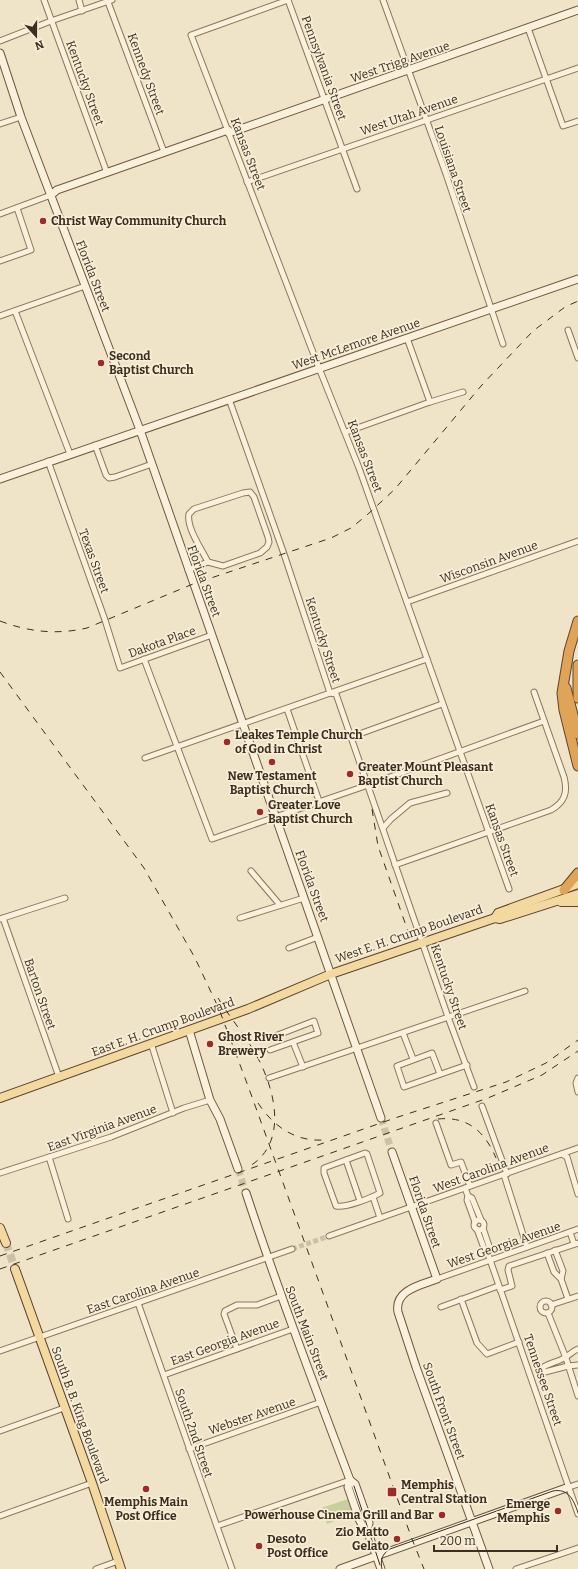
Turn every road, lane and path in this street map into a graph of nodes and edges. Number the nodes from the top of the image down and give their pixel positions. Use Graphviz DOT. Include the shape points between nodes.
graph roads {
  1 [pos="44,0"];
  2 [pos="78,0"];
  3 [pos="288,0"];
  4 [pos="384,0"];
  5 [pos="110,1"];
  6 [pos="82,10"];
  7 [pos="578,10"];
  8 [pos="51,21"];
  9 [pos="528,28"];
  10 [pos="0,41"];
  11 [pos="0,53"];
  12 [pos="578,68"];
  13 [pos="409,70"];
  14 [pos="546,80"];
  15 [pos="324,100"];
  16 [pos="22,117"];
  17 [pos="426,120"];
  18 [pos="578,121"];
  19 [pos="0,124"];
  20 [pos="229,131"];
  21 [pos="343,148"];
  22 [pos="164,152"];
  23 [pos="107,173"];
  24 [pos="248,182"];
  25 [pos="357,189"];
  26 [pos="51,195"];
  27 [pos="17,208"];
  28 [pos="0,214"];
  29 [pos="0,261"];
  30 [pos="578,279"];
  31 [pos="85,286"];
  32 [pos="491,309"];
  33 [pos="15,311"];
  34 [pos="0,316"];
  35 [pos="568,330"];
  36 [pos="408,338"];
  37 [pos="503,344"];
  38 [pos="578,358"];
  39 [pos="319,368"];
  40 [pos="463,392"];
  41 [pos="229,399"];
  42 [pos="430,402"];
  43 [pos="140,430"];
  44 [pos="346,432"];
  45 [pos="95,445"];
  46 [pos="70,454"];
  47 [pos="48,461"];
  48 [pos="152,464"];
  49 [pos="0,479"];
  50 [pos="578,541"];
  51 [pos="208,562"];
  52 [pos="188,570"];
  53 [pos="407,602"];
  54 [pos="578,621"];
  55 [pos="212,634"];
  56 [pos="144,659"];
  57 [pos="427,659"];
  58 [pos="578,665"];
  59 [pos="120,668"];
  60 [pos="564,681"];
  61 [pos="534,692"];
  62 [pos="330,693"];
  63 [pos="578,698"];
  64 [pos="442,704"];
  65 [pos="287,708"];
  66 [pos="544,722"];
  67 [pos="243,724"];
  68 [pos="578,734"];
  69 [pos="351,737"];
  70 [pos="177,747"];
  71 [pos="459,752"];
  72 [pos="145,758"];
  73 [pos="578,766"];
  74 [pos="368,785"];
  75 [pos="447,793"];
  76 [pos="320,801"];
  77 [pos="275,817"];
  78 [pos="383,828"];
  79 [pos="489,832"];
  80 [pos="395,865"];
  81 [pos="251,871"];
  82 [pos="578,872"];
  83 [pos="578,884"];
  84 [pos="509,888"];
  85 [pos="564,890"];
  86 [pos="578,894"];
  87 [pos="65,898"];
  88 [pos="304,898"];
  89 [pos="554,902"];
  90 [pos="578,902"];
  91 [pos="280,905"];
  92 [pos="240,918"];
  93 [pos="495,918"];
  94 [pos="1,919"];
  95 [pos="318,937"];
  96 [pos="423,943"];
  97 [pos="289,948"];
  98 [pos="332,974"];
  99 [pos="525,991"];
  100 [pos="448,1017"];
  101 [pos="189,1030"];
  102 [pos="403,1033"];
  103 [pos="270,1038"];
  104 [pos="293,1042"];
  105 [pos="151,1043"];
  106 [pos="357,1049"];
  107 [pos="270,1050"];
  108 [pos="413,1059"];
  109 [pos="467,1065"];
  110 [pos="303,1067"];
  111 [pos="440,1074"];
  112 [pos="59,1077"];
  113 [pos="269,1078"];
  114 [pos="578,1078"];
  115 [pos="474,1087"];
  116 [pos="578,1092"];
  117 [pos="0,1098"];
  118 [pos="210,1100"];
  119 [pos="482,1106"];
  120 [pos="174,1113"];
  121 [pos="381,1118"];
  122 [pos="436,1123"];
  123 [pos="578,1148"];
  124 [pos="392,1152"];
  125 [pos="562,1154"];
  126 [pos="49,1157"];
  127 [pos="346,1160"];
  128 [pos="238,1169"];
  129 [pos="0,1173"];
  130 [pos="505,1174"];
  131 [pos="468,1187"];
  132 [pos="246,1193"];
  133 [pos="578,1194"];
  134 [pos="468,1196"];
  135 [pos="372,1197"];
  136 [pos="360,1201"];
  137 [pos="412,1207"];
  138 [pos="380,1218"];
  139 [pos="68,1219"];
  140 [pos="481,1220"];
  141 [pos="475,1222"];
  142 [pos="0,1228"];
  143 [pos="480,1229"];
  144 [pos="578,1229"];
  145 [pos="570,1232"];
  146 [pos="330,1236"];
  147 [pos="6,1243"];
  148 [pos="576,1243"];
  149 [pos="528,1247"];
  150 [pos="292,1249"];
  151 [pos="554,1251"];
  152 [pos="548,1253"];
  153 [pos="267,1258"];
  154 [pos="490,1260"];
  155 [pos="15,1269"];
  156 [pos="437,1279"];
  157 [pos="561,1279"];
  158 [pos="499,1288"];
  159 [pos="281,1296"];
  160 [pos="578,1296"];
  161 [pos="461,1299"];
  162 [pos="568,1299"];
  163 [pos="138,1303"];
  164 [pos="551,1305"];
  165 [pos="441,1306"];
  166 [pos="548,1313"];
  167 [pos="293,1329"];
  168 [pos="39,1338"];
  169 [pos="519,1342"];
  170 [pos="237,1349"];
  171 [pos="578,1349"];
  172 [pos="0,1351"];
  173 [pos="566,1358"];
  174 [pos="578,1365"];
  175 [pos="568,1366"];
  176 [pos="540,1370"];
  177 [pos="530,1374"];
  178 [pos="164,1375"];
  179 [pos="578,1396"];
  180 [pos="321,1402"];
  181 [pos="64,1408"];
  182 [pos="0,1431"];
  183 [pos="189,1449"];
  184 [pos="350,1480"];
  185 [pos="92,1483"];
  186 [pos="578,1484"];
  187 [pos="569,1487"];
  188 [pos="578,1514"];
  189 [pos="0,1516"];
  190 [pos="473,1522"];
  191 [pos="217,1526"];
  192 [pos="578,1548"];
  193 [pos="376,1557"];
  194 [pos="120,1565"];
  195 [pos="96,1569"];
  196 [pos="232,1569"];
  197 [pos="340,1569"];
  198 [pos="381,1569"];
  199 [pos="489,1569"];
  200 [pos="516,1569"];
  1 -- 8 [label="street, Kentucky Street"];
  2 -- 6 [label="street"];
  3 -- 15 [label="street, Pennsylvania Street"];
  3 -- 20 [label="street, Kansas Street" via="191,35"];
  4 -- 13 [label="street, Louisiana Street"];
  5 -- 6 [label="street"];
  5 -- 22 [label="street, Kennedy Street"];
  6 -- 8 [label="street"];
  7 -- 9 [label="main road, West Trigg Avenue"];
  8 -- 10 [label="street"];
  8 -- 23 [label="street, Kentucky Street"];
  9 -- 13 [label="main road, West Trigg Avenue"];
  9 -- 14 [label="street"];
  11 -- 16 [label="main road, Florida Street"];
  12 -- 14 [label="street, West Utah Avenue"];
  13 -- 15 [label="main road, West Trigg Avenue"];
  13 -- 17 [label="street, Louisiana Street"];
  14 -- 17 [label="street, West Utah Avenue"];
  14 -- 18 [label="street" via="563,126"];
  15 -- 20 [label="main road, West Trigg Avenue"];
  15 -- 21 [label="street, Pennsylvania Street"];
  16 -- 19 [label="street"];
  16 -- 26 [label="main road, Florida Street"];
  17 -- 21 [label="street, West Utah Avenue"];
  17 -- 32 [label="street, Louisiana Street"];
  20 -- 22 [label="main road, West Trigg Avenue"];
  20 -- 24 [label="street, Kansas Street"];
  21 -- 24 [label="street, West Utah Avenue"];
  21 -- 25 [label="street, Pennsylvania Street"];
  22 -- 23 [label="main road, West Trigg Avenue"];
  23 -- 26 [label="main road, West Trigg Avenue" via="57,190"];
  24 -- 39 [label="street, Kansas Street"];
  26 -- 27 [label="street"];
  26 -- 31 [label="main road, Florida Street"];
  27 -- 28 [label="street"];
  27 -- 29 [label="street" via="31,250"];
  30 -- 32 [label="main road, West McLemore Avenue"];
  31 -- 33 [label="street"];
  31 -- 43 [label="main road, Florida Street"];
  32 -- 36 [label="main road, West McLemore Avenue"];
  32 -- 37 [label="street, Louisiana Street"];
  33 -- 34 [label="street"];
  33 -- 46 [label="street"];
  35 -- 38 [label="street"];
  36 -- 39 [label="main road, West McLemore Avenue"];
  36 -- 42 [label="street"];
  39 -- 41 [label="main road, West McLemore Avenue"];
  39 -- 44 [label="street, Kansas Street"];
  40 -- 42 [label="street"];
  41 -- 43 [label="main road, West McLemore Avenue"];
  41 -- 62 [label="street, Kentucky Street"];
  42 -- 44 [label="street"];
  43 -- 45 [label="main road, West McLemore Avenue"];
  43 -- 48 [label="main road, Florida Street"];
  44 -- 53 [label="street, Kansas Street"];
  45 -- 46 [label="main road, West McLemore Avenue"];
  45 -- 48 [label="street" via="108,478"];
  46 -- 47 [label="main road, West McLemore Avenue"];
  47 -- 49 [label="main road, West McLemore Avenue"];
  47 -- 59 [label="street, Texas Street"];
  48 -- 52 [label="main road, Florida Street"];
  50 -- 53 [label="street, Wisconsin Avenue"];
  51 -- 51 [label="street" via="223,566 260,553 267,547 268,537 250,492 194,509 189,514 188,520 195,539"];
  51 -- 52 [label="street"];
  52 -- 55 [label="main road, Florida Street"];
  53 -- 57 [label="street, Kansas Street"];
  54 -- 60 [label="highway" via="569,650"];
  55 -- 56 [label="street, Dakota Place"];
  55 -- 67 [label="main road, Florida Street"];
  56 -- 59 [label="street, Dakota Place"];
  56 -- 70 [label="street"];
  57 -- 62 [label="street"];
  57 -- 64 [label="street, Kansas Street"];
  58 -- 63 [label="highway"];
  60 -- 68 [label="highway"];
  60 -- 73 [label="highway" via="564,710"];
  61 -- 66 [label="street"];
  62 -- 65 [label="street"];
  62 -- 69 [label="street, Kentucky Street" via="336,694"];
  64 -- 69 [label="street"];
  64 -- 71 [label="street, Kansas Street"];
  65 -- 67 [label="street"];
  65 -- 76 [label="street"];
  66 -- 71 [label="street"];
  66 -- 79 [label="street" via="566,783 563,800 550,810"];
  67 -- 70 [label="street"];
  67 -- 77 [label="main road, Florida Street"];
  69 -- 74 [label="street, Kentucky Street"];
  70 -- 72 [label="street"];
  70 -- 77 [label="street" via="212,839"];
  71 -- 74 [label="street"];
  71 -- 79 [label="street, Kansas Street"];
  74 -- 76 [label="street"];
  74 -- 78 [label="street, Kentucky Street"];
  75 -- 78 [label="street" via="410,803"];
  76 -- 77 [label="street"];
  77 -- 88 [label="main road, Florida Street"];
  78 -- 80 [label="street, Kentucky Street"];
  79 -- 80 [label="street"];
  79 -- 84 [label="street, Kansas Street"];
  80 -- 96 [label="street, Kentucky Street"];
  81 -- 91 [label="street"];
  82 -- 85 [label="highway"];
  83 -- 85 [label="main road, West E. H. Crump Boulevard"];
  85 -- 93 [label="main road, West E. H. Crump Boulevard" via="498,914"];
  86 -- 89 [label="main road, West E. H. Crump Boulevard"];
  87 -- 94 [label="street"];
  88 -- 91 [label="street"];
  88 -- 95 [label="main road, Florida Street"];
  89 -- 90 [label="main road"];
  89 -- 93 [label="main road, West E. H. Crump Boulevard" via="500,919"];
  91 -- 92 [label="street"];
  93 -- 96 [label="main road, West E. H. Crump Boulevard"];
  94 -- 112 [label="street, Barton Street"];
  95 -- 97 [label="street"];
  95 -- 98 [label="main road, Florida Street"];
  96 -- 98 [label="main road, West E. H. Crump Boulevard"];
  96 -- 100 [label="street, Kentucky Street"];
  98 -- 101 [label="main road, East E. H. Crump Boulevard" via="248,1010"];
  98 -- 106 [label="main road, Florida Street"];
  99 -- 100 [label="street"];
  100 -- 102 [label="street"];
  100 -- 109 [label="street, Kentucky Street"];
  101 -- 105 [label="main road, East E. H. Crump Boulevard"];
  101 -- 118 [label="main road"];
  102 -- 106 [label="street"];
  102 -- 108 [label="street"];
  103 -- 104 [label="street" via="314,1021 318,1033"];
  104 -- 107 [label="street"];
  104 -- 110 [label="street"];
  105 -- 112 [label="main road, East E. H. Crump Boulevard"];
  105 -- 120 [label="street"];
  106 -- 110 [label="street"];
  106 -- 121 [label="main road, Florida Street"];
  108 -- 111 [label="street" via="432,1053"];
  108 -- 111 [label="street" via="396,1067 404,1087"];
  109 -- 111 [label="street"];
  109 -- 115 [label="street, Kentucky Street"];
  110 -- 113 [label="street"];
  112 -- 117 [label="main road, East E. H. Crump Boulevard"];
  114 -- 116 [label="street"];
  118 -- 120 [label="street, East Virginia Avenue"];
  118 -- 128 [label="main road" via="220,1119"];
  119 -- 130 [label="street"];
  120 -- 126 [label="street, East Virginia Avenue"];
  122 -- 131 [label="street" via="451,1165 461,1162"];
  123 -- 125 [label="street, West Carolina Avenue"];
  124 -- 137 [label="main road, Florida Street"];
  125 -- 130 [label="street, West Carolina Avenue"];
  125 -- 133 [label="street" via="566,1157"];
  126 -- 129 [label="street, East Virginia Avenue"];
  126 -- 139 [label="street"];
  127 -- 135 [label="street" via="363,1153 367,1154 380,1191"];
  127 -- 136 [label="street"];
  127 -- 136 [label="street" via="325,1167 324,1173 336,1206"];
  130 -- 131 [label="street, West Carolina Avenue"];
  130 -- 149 [label="street"];
  131 -- 134 [label="street"];
  131 -- 137 [label="street, West Carolina Avenue"];
  132 -- 153 [label="main road, South Main Street"];
  134 -- 140 [label="street" via="472,1198"];
  134 -- 141 [label="street" via="467,1200"];
  135 -- 136 [label="street"];
  135 -- 138 [label="street"];
  137 -- 138 [label="street"];
  137 -- 156 [label="main road, Florida Street"];
  138 -- 146 [label="street"];
  140 -- 141 [label="street"];
  140 -- 143 [label="street" via="484,1224"];
  141 -- 143 [label="street" via="474,1225"];
  142 -- 147 [label="main road"];
  143 -- 154 [label="street, Tennessee Street" via="490,1248"];
  144 -- 145 [label="street, West Georgia Avenue"];
  145 -- 148 [label="street"];
  145 -- 149 [label="street, West Georgia Avenue"];
  148 -- 151 [label="street"];
  149 -- 154 [label="street, West Georgia Avenue"];
  150 -- 153 [label="street, East Carolina Avenue"];
  151 -- 152 [label="street"];
  151 -- 157 [label="street" via="563,1271"];
  152 -- 157 [label="street" via="554,1272"];
  152 -- 158 [label="street" via="509,1266 512,1286"];
  153 -- 159 [label="main road, South Main Street"];
  153 -- 163 [label="street, East Carolina Avenue"];
  154 -- 156 [label="street, West Georgia Avenue"];
  154 -- 158 [label="street, Tennessee Street"];
  155 -- 168 [label="main road, South B. B. King Boulevard"];
  156 -- 190 [label="main road, South Front Street" via="405,1292 399,1299 398,1312"];
  157 -- 162 [label="street"];
  158 -- 161 [label="street"];
  158 -- 169 [label="street, Tennessee Street"];
  159 -- 167 [label="main road, South Main Street"];
  159 -- 170 [label="street" via="257,1305 234,1306 225,1311"];
  160 -- 162 [label="street"];
  161 -- 165 [label="street"];
  161 -- 169 [label="street" via="477,1344 487,1354"];
  162 -- 164 [label="street"];
  163 -- 168 [label="street, East Carolina Avenue"];
  163 -- 178 [label="street, South 2nd Street"];
  164 -- 166 [label="street" via="552,1309"];
  164 -- 166 [label="street" via="545,1301 540,1304 540,1310"];
  166 -- 173 [label="street"];
  167 -- 170 [label="street, East Georgia Avenue"];
  167 -- 180 [label="main road, South Main Street"];
  168 -- 172 [label="street, East Carolina Avenue"];
  168 -- 181 [label="main road, South B. B. King Boulevard"];
  169 -- 177 [label="street, Tennessee Street"];
  170 -- 178 [label="street, East Georgia Avenue"];
  171 -- 173 [label="street" via="570,1352"];
  173 -- 175 [label="street"];
  173 -- 176 [label="street"];
  174 -- 175 [label="street"];
  175 -- 176 [label="street" via="546,1372"];
  175 -- 179 [label="street"];
  176 -- 177 [label="street"];
  177 -- 187 [label="street, Tennessee Street"];
  178 -- 183 [label="street, South 2nd Street"];
  180 -- 183 [label="street, Webster Avenue"];
  180 -- 184 [label="main road, South Main Street"];
  181 -- 182 [label="street"];
  181 -- 185 [label="main road, South B. B. King Boulevard"];
  183 -- 191 [label="street, South 2nd Street"];
  184 -- 191 [label="street"];
  184 -- 193 [label="main road, South Main Street" via="348,1487"];
  185 -- 189 [label="street"];
  185 -- 194 [label="main road, South B. B. King Boulevard"];
  186 -- 187 [label="street"];
  187 -- 188 [label="street, Tennessee Street"];
  187 -- 190 [label="main road"];
  190 -- 193 [label="main road"];
  190 -- 199 [label="main road, South Front Street"];
  191 -- 196 [label="street, South 2nd Street"];
  192 -- 200 [label="street"];
  193 -- 197 [label="main road"];
  193 -- 198 [label="main road, South Main Street"];
  194 -- 195 [label="street"];
}
